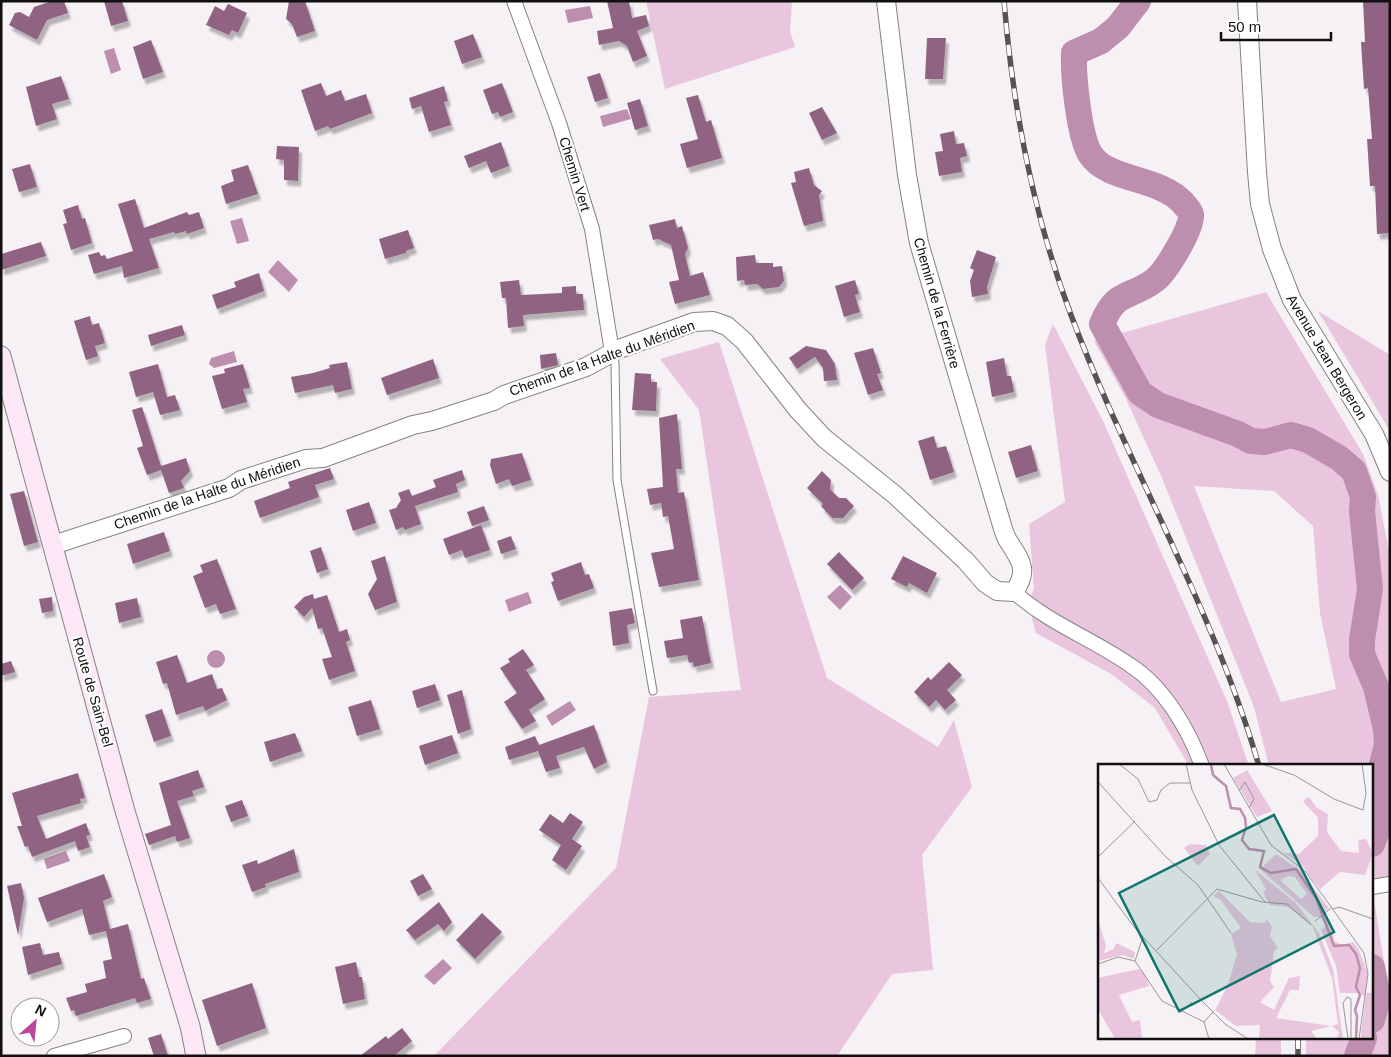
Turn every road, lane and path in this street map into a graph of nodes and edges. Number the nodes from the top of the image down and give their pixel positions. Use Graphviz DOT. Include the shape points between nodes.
graph roads {
  1 [pos="514,1"];
  2 [pos="886,1"];
  3 [pos="1247,1"];
  4 [pos="612,352"];
  5 [pos="1,356"];
  6 [pos="7,404"];
  7 [pos="1390,472"];
  8 [pos="53,545"];
  9 [pos="1014,592"];
  10 [pos="653,691"];
  11 [pos="1201,764"];
  12 [pos="190,1026"];
  13 [pos="124,1036"];
  14 [pos="54,1056"];
  15 [pos="196,1056"];
  16 [pos="204,1056"];
  1 -- 4 [label="street, Chemin Vert" via="559,123 592,229"];
  2 -- 9 [label="street, Chemin de la Ferrière" via="905,165 919,243 998,512 1006,537 1023,568 1023,577"];
  3 -- 7 [label="street, Avenue Jean Bergeron" via="1260,204 1272,249 1292,300 1374,434"];
  4 -- 8 [label="street, Chemin de la Halte du Méridien" via="586,367 504,394 494,401 413,425 323,458 306,459 241,480 229,488"];
  4 -- 9 [label="street, Chemin de la Halte du Méridien" via="694,322 713,321 727,326 744,340 824,438 902,502 985,583 997,591"];
  4 -- 10 [label="lane" via="615,363 617,480"];
  5 -- 6 [label="main road, Route de Sain-Bel"];
  6 -- 8 [label="main road, Route de Sain-Bel"];
  8 -- 12 [label="main road, Route de Sain-Bel" via="125,811"];
  9 -- 11 [label="street, Chemin de la Halte du Méridien" via="1051,621 1130,665 1156,688 1179,718"];
  12 -- 15 [label="main road, Route de Sain-Bel"];
  12 -- 16 [label="main road, Route de Sain-Bel"];
  13 -- 14 [label="street"];
}
